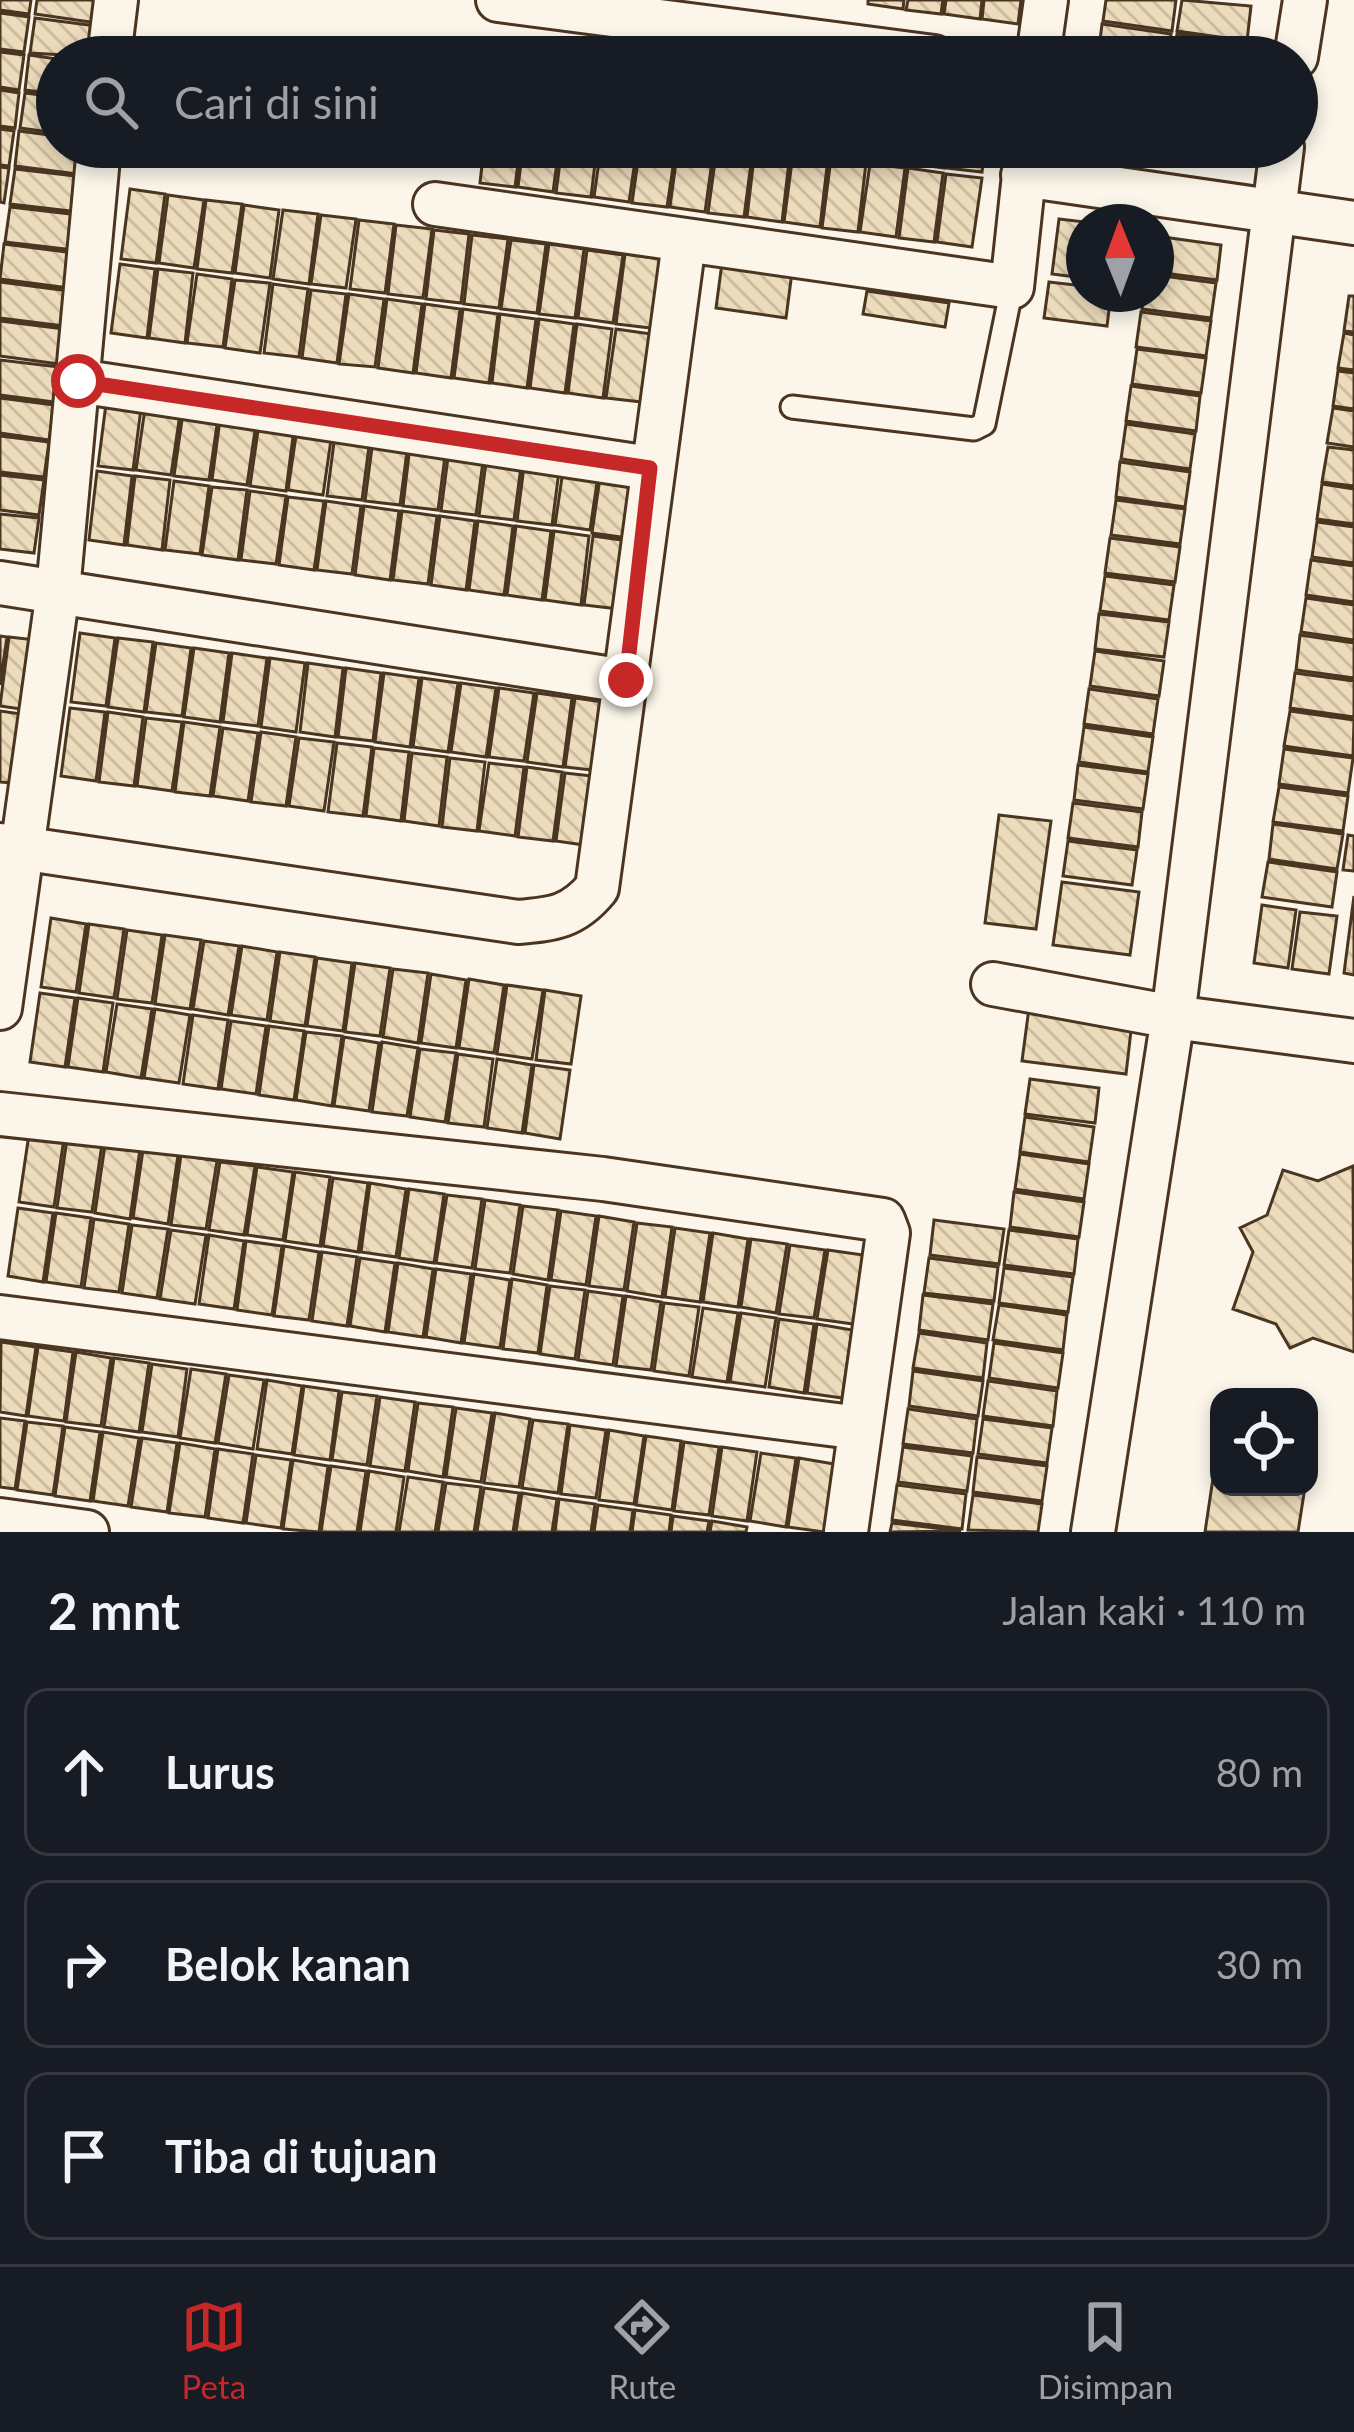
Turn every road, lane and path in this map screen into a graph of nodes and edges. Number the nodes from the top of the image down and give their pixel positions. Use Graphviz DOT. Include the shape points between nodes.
graph roads {
  1 [pos="116,0"];
  2 [pos="498,0"];
  3 [pos="1046,0"];
  4 [pos="1305,0"];
  5 [pos="112,36"];
  6 [pos="773,36"];
  7 [pos="1041,36"];
  8 [pos="1299,36"];
  9 [pos="97,168"];
  10 [pos="1024,168"];
  11 [pos="1059,168"];
  12 [pos="1279,168"];
  13 [pos="436,204"];
  14 [pos="1272,212"];
  15 [pos="1354,223"];
  16 [pos="684,242"];
  17 [pos="1012,287"];
  18 [pos="78,381"];
  19 [pos="793,407"];
  20 [pos="650,468"];
  21 [pos="0,583"];
  22 [pos="58,591"];
  23 [pos="626,680"];
  24 [pos="10,847"];
  25 [pos="993,984"];
  26 [pos="0,1008"];
  27 [pos="1172,1017"];
  28 [pos="1354,1040"];
  29 [pos="0,1114"];
  30 [pos="0,1317"];
  31 [pos="860,1428"];
  32 [pos="0,1520"];
  33 [pos="87,1532"];
  34 [pos="846,1532"];
  35 [pos="1093,1532"];
  1 -- 5 [label="street"];
  2 -- 6 [label="street"];
  3 -- 7 [label="street"];
  4 -- 8 [label="street"];
  9 -- 18 [label="street"];
  10 -- 17 [label="street"];
  11 -- 14 [label="street"];
  12 -- 14 [label="street"];
  13 -- 16 [label="street"];
  14 -- 15 [label="street"];
  14 -- 27 [label="street"];
  16 -- 17 [label="street"];
  16 -- 20 [label="street"];
  17 -- 19 [label="lane" via="983,424 974,429"];
  18 -- 20 [label="street"];
  18 -- 22 [label="street"];
  20 -- 23 [label="street"];
  21 -- 22 [label="street"];
  22 -- 23 [label="street"];
  22 -- 24 [label="street"];
  23 -- 24 [label="street" via="597,888 578,911 557,919 518,922"];
  24 -- 26 [label="street"];
  25 -- 27 [label="street"];
  27 -- 28 [label="street"];
  27 -- 35 [label="street"];
  29 -- 31 [label="street" via="875,1216 888,1233"];
  30 -- 31 [label="street"];
  31 -- 34 [label="street"];
  32 -- 33 [label="street"];
}
